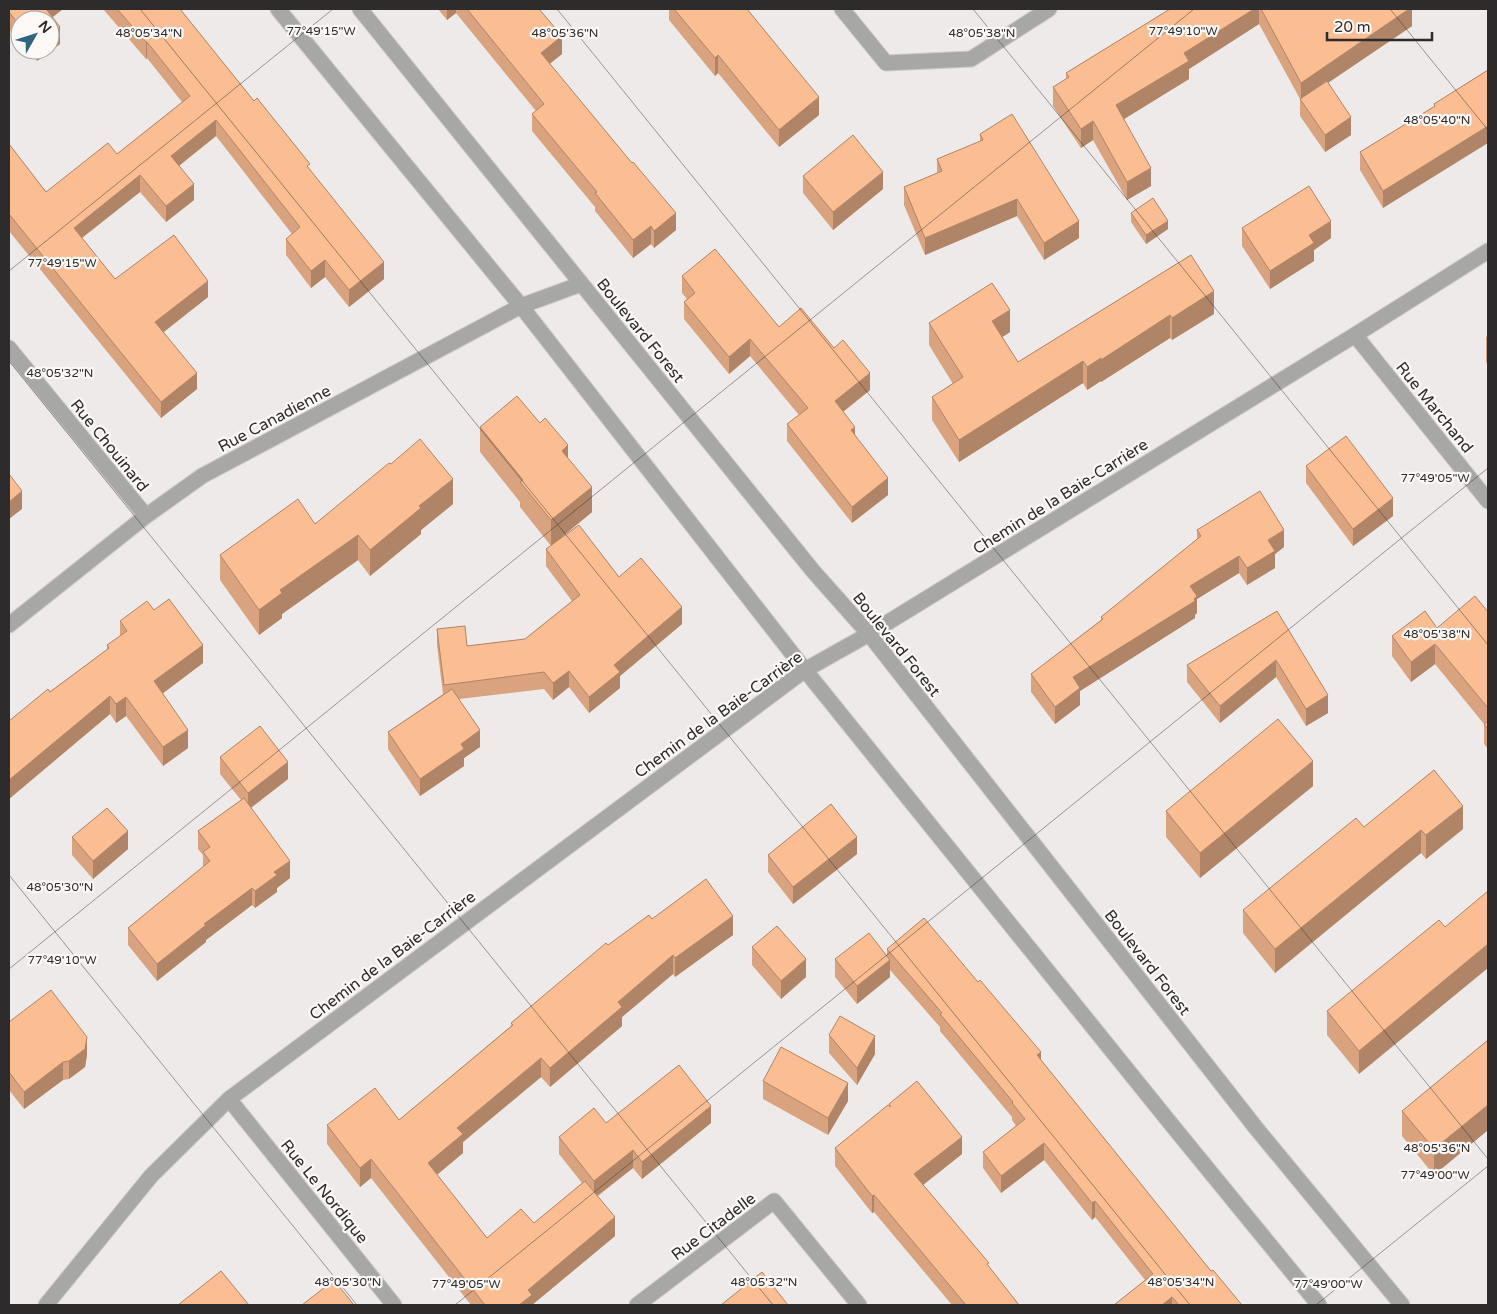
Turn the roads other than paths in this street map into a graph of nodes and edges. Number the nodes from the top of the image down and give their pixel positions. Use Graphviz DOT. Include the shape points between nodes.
graph roads {
  1 [pos="278,9"];
  2 [pos="360,9"];
  3 [pos="842,9"];
  4 [pos="1049,9"];
  5 [pos="1488,251"];
  6 [pos="581,284"];
  7 [pos="521,306"];
  8 [pos="1355,335"];
  9 [pos="9,348"];
  10 [pos="1488,501"];
  11 [pos="146,516"];
  12 [pos="9,625"];
  13 [pos="869,634"];
  14 [pos="805,670"];
  15 [pos="230,1099"];
  16 [pos="46,1305"];
  17 [pos="394,1305"];
  18 [pos="637,1305"];
  19 [pos="859,1305"];
  20 [pos="1319,1305"];
  21 [pos="1402,1305"];
  1 -- 7 [label="street"];
  2 -- 6 [label="street, Boulevard Forest"];
  3 -- 4 [label="street" via="886,63 971,59"];
  5 -- 8 [label="street, Chemin de la Baie-Carrière"];
  6 -- 7 [label="street, Rue Canadienne"];
  6 -- 13 [label="street, Boulevard Forest" via="813,571"];
  7 -- 11 [label="street, Rue Canadienne" via="202,476"];
  7 -- 14 [label="street"];
  8 -- 10 [label="street, Rue Marchand"];
  8 -- 13 [label="street, Chemin de la Baie-Carrière"];
  9 -- 11 [label="street, Rue Chouinard"];
  11 -- 12 [label="street, Rue Canadienne"];
  13 -- 14 [label="street, Chemin de la Baie-Carrière"];
  13 -- 21 [label="street, Boulevard Forest" via="1256,1128"];
  14 -- 15 [label="street, Chemin de la Baie-Carrière"];
  14 -- 20 [label="street"];
  15 -- 16 [label="street, Chemin de la Baie-Carrière" via="152,1176"];
  15 -- 17 [label="street, Rue Le Nordique"];
  18 -- 19 [label="street, Rue Citadelle" via="774,1201"];
}
